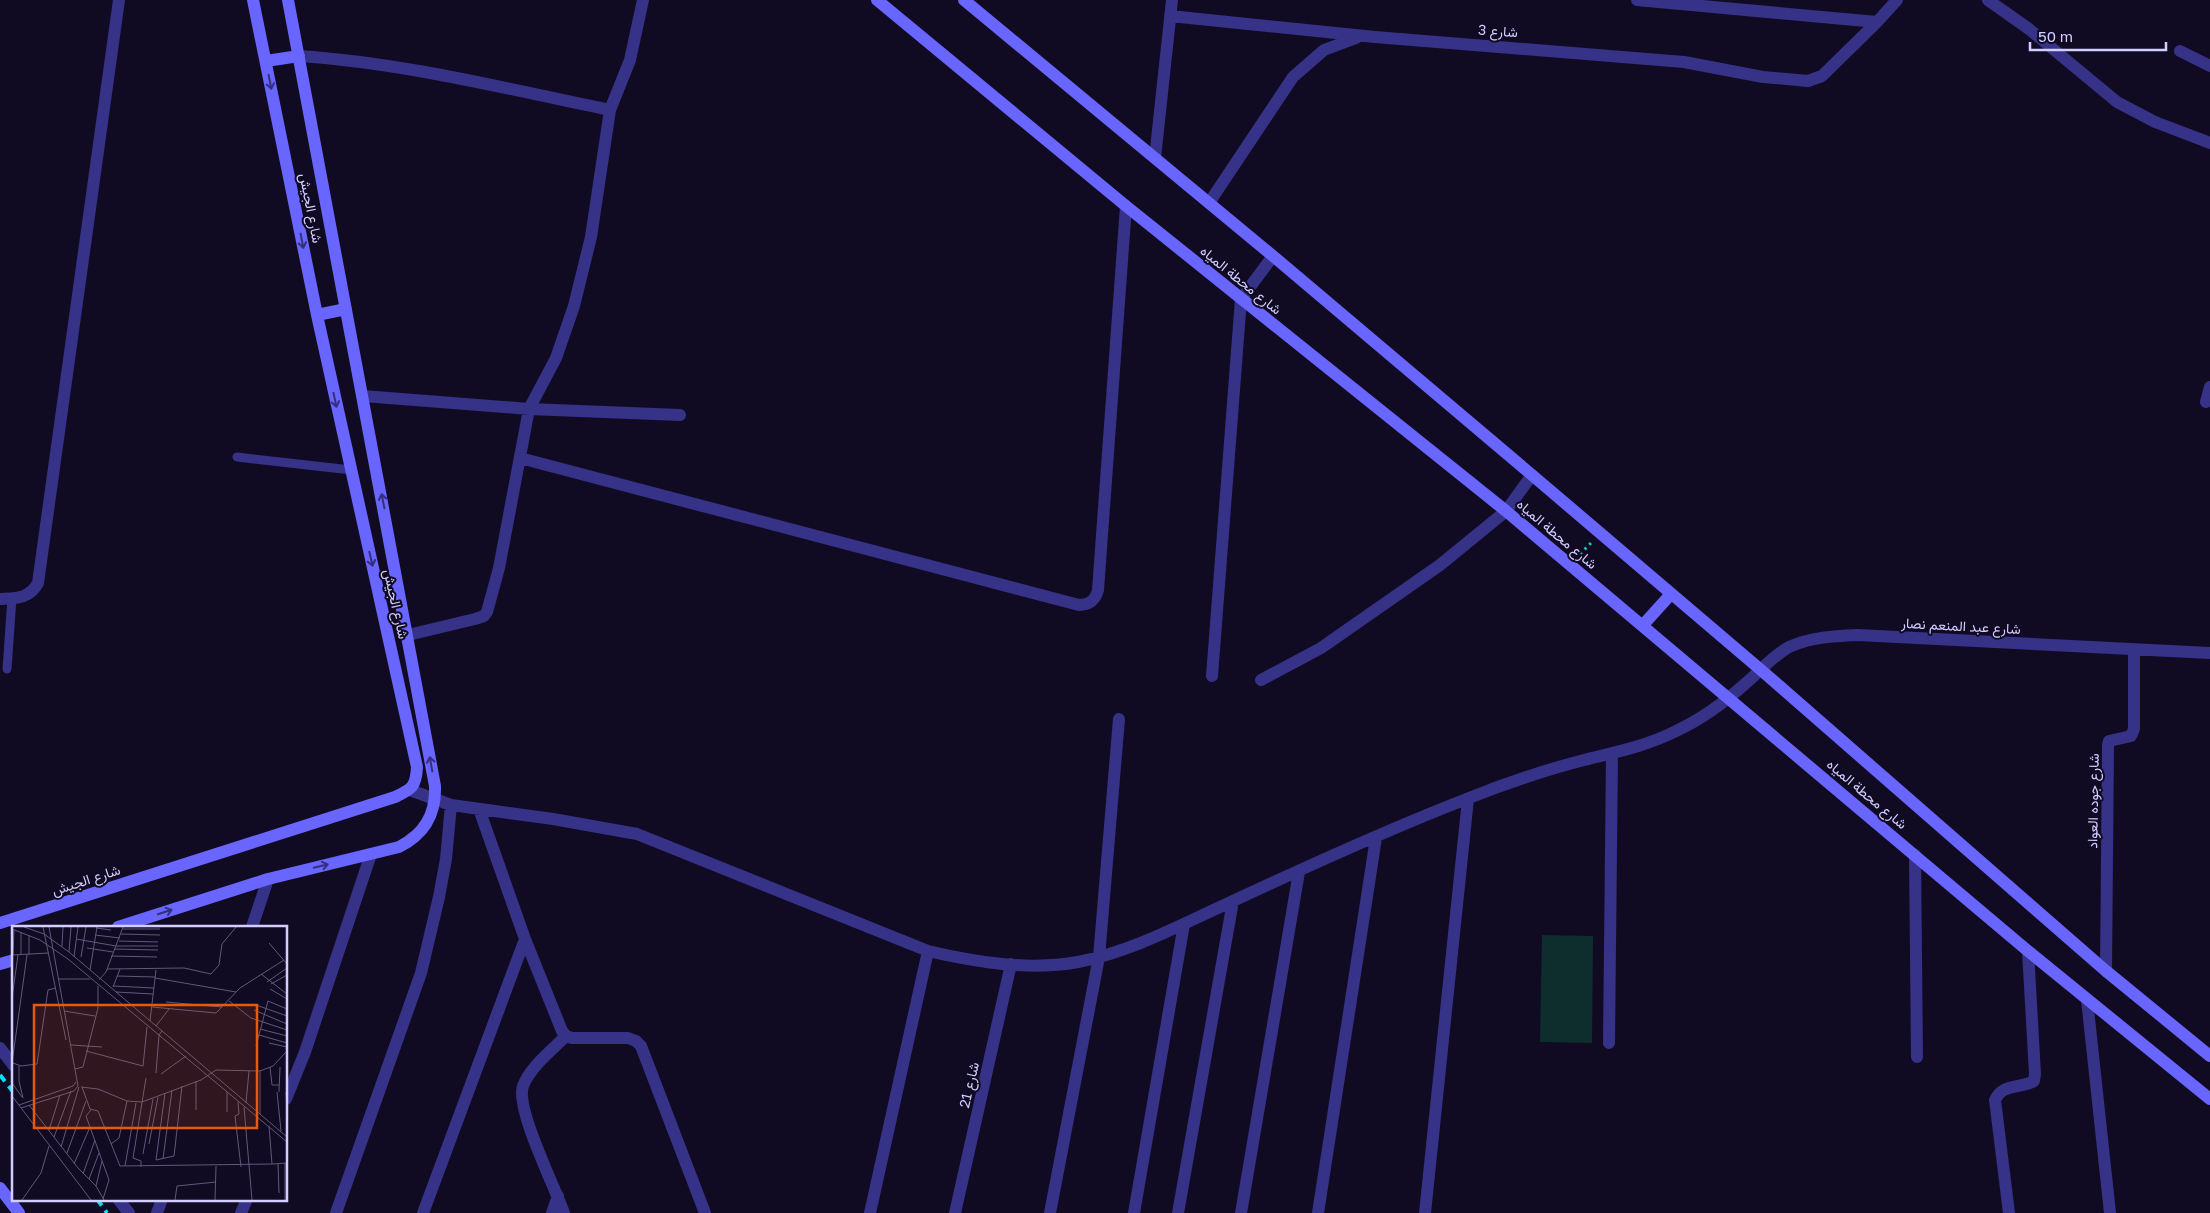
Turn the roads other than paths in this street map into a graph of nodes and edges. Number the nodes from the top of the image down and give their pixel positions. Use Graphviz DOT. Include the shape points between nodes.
graph roads {
  1 [pos="119,0"];
  2 [pos="253,0"];
  3 [pos="288,0"];
  4 [pos="643,0"];
  5 [pos="878,0"];
  6 [pos="964,0"];
  7 [pos="1172,0"];
  8 [pos="1637,0"];
  9 [pos="1897,0"];
  10 [pos="1988,0"];
  11 [pos="1170,16"];
  12 [pos="1877,22"];
  13 [pos="1375,37"];
  14 [pos="2180,51"];
  15 [pos="299,56"];
  16 [pos="266,61"];
  17 [pos="2210,66"];
  18 [pos="610,110"];
  19 [pos="2210,143"];
  20 [pos="1155,158"];
  21 [pos="1208,203"];
  22 [pos="1126,206"];
  23 [pos="1273,256"];
  24 [pos="1241,300"];
  25 [pos="346,308"];
  26 [pos="317,315"];
  27 [pos="2210,387"];
  28 [pos="363,396"];
  29 [pos="2206,402"];
  30 [pos="529,408"];
  31 [pos="680,415"];
  32 [pos="237,458"];
  33 [pos="520,458"];
  34 [pos="351,470"];
  35 [pos="1532,475"];
  36 [pos="1506,511"];
  37 [pos="1671,594"];
  38 [pos="6,598"];
  39 [pos="1643,625"];
  40 [pos="408,635"];
  41 [pos="2134,651"];
  42 [pos="2210,653"];
  43 [pos="7,669"];
  44 [pos="1761,670"];
  45 [pos="1212,676"];
  46 [pos="1261,680"];
  47 [pos="1729,698"];
  48 [pos="1119,720"];
  49 [pos="1612,754"];
  50 [pos="410,790"];
  51 [pos="436,799"];
  52 [pos="1468,799"];
  53 [pos="451,805"];
  54 [pos="479,809"];
  55 [pos="1376,838"];
  56 [pos="371,854"];
  57 [pos="1915,854"];
  58 [pos="1299,872"];
  59 [pos="268,879"];
  60 [pos="1232,901"];
  61 [pos="0,923"];
  62 [pos="1184,924"];
  63 [pos="121,926"];
  64 [pos="252,926"];
  65 [pos="525,939"];
  66 [pos="928,951"];
  67 [pos="2028,952"];
  68 [pos="1099,957"];
  69 [pos="1011,964"];
  70 [pos="2106,970"];
  71 [pos="2087,1000"];
  72 [pos="566,1036"];
  73 [pos="1609,1043"];
  74 [pos="0,1048"];
  75 [pos="2210,1056"];
  76 [pos="1917,1057"];
  77 [pos="12,1063"];
  78 [pos="288,1094"];
  79 [pos="2210,1099"];
  80 [pos="0,1188"];
  81 [pos="558,1196"];
  82 [pos="119,1200"];
  83 [pos="162,1200"];
  84 [pos="247,1200"];
  85 [pos="18,1213"];
  86 [pos="129,1213"];
  87 [pos="157,1213"];
  88 [pos="241,1213"];
  89 [pos="336,1213"];
  90 [pos="423,1213"];
  91 [pos="552,1213"];
  92 [pos="564,1213"];
  93 [pos="705,1213"];
  94 [pos="870,1213"];
  95 [pos="955,1213"];
  96 [pos="1050,1213"];
  97 [pos="1134,1213"];
  98 [pos="1178,1213"];
  99 [pos="1242,1213"];
  100 [pos="1318,1213"];
  101 [pos="1425,1213"];
  102 [pos="2009,1213"];
  103 [pos="2110,1213"];
  1 -- 38 [label="street" via="38,584 26,596"];
  2 -- 16 [label="street, شارع الجيش"];
  3 -- 15 [label="street, شارع الجيش"];
  4 -- 18 [label="street" via="630,60"];
  5 -- 22 [label="street, شارع محطة المياه"];
  6 -- 20 [label="street, شارع محطة المياه"];
  7 -- 11 [label="street"];
  8 -- 12 [label="street"];
  9 -- 12 [label="street"];
  10 -- 19 [label="street" via="2029,29 2117,102 2155,122"];
  11 -- 13 [label="street, شارع 3"];
  11 -- 20 [label="street"];
  12 -- 13 [label="street, شارع 3" via="1822,76 1808,81 1763,77 1684,62"];
  13 -- 21 [label="street" via="1350,39 1324,50 1293,76"];
  14 -- 17 [label="street"];
  15 -- 16 [label="street"];
  15 -- 18 [label="street" via="415,69"];
  15 -- 25 [label="street, شارع الجيش"];
  16 -- 26 [label="street, شارع الجيش, one-way"];
  18 -- 30 [label="street" via="591,237 574,306 556,358"];
  20 -- 21 [label="street, شارع محطة المياه"];
  21 -- 23 [label="street, شارع محطة المياه"];
  22 -- 24 [label="street, شارع محطة المياه"];
  22 -- 33 [label="street" via="1098,590 1092,602 1085,605"];
  23 -- 24 [label="street"];
  23 -- 35 [label="street, شارع محطة المياه"];
  24 -- 36 [label="street, شارع محطة المياه"];
  24 -- 45 [label="street"];
  25 -- 26 [label="street"];
  25 -- 28 [label="street, شارع الجيش"];
  26 -- 34 [label="street, شارع الجيش, one-way"];
  27 -- 29 [label="street"];
  28 -- 30 [label="street"];
  40 -- 28 [label="street, شارع الجيش, one-way"];
  30 -- 31 [label="street"];
  30 -- 33 [label="street"];
  32 -- 34 [label="lane"];
  33 -- 40 [label="street" via="499,568 486,613 475,619"];
  34 -- 50 [label="street, شارع الجيش, one-way" via="417,767 417,779"];
  35 -- 36 [label="street"];
  35 -- 37 [label="street, شارع محطة المياه"];
  36 -- 39 [label="street, شارع محطة المياه"];
  36 -- 46 [label="street" via="1440,565 1377,610 1321,648"];
  37 -- 39 [label="street"];
  37 -- 44 [label="street, شارع محطة المياه"];
  38 -- 43 [label="lane"];
  39 -- 47 [label="street, شارع محطة المياه"];
  51 -- 40 [label="street, شارع الجيش, one-way"];
  41 -- 42 [label="street, شارع عبد المنعم نصار"];
  41 -- 44 [label="street, شارع عبد المنعم نصار" via="1830,636 1788,648"];
  41 -- 70 [label="street, شارع جوده العواد" via="2134,729 2131,736 2113,739 2108,744"];
  44 -- 47 [label="street, شارع عبد المنعم نصار"];
  44 -- 70 [label="street, شارع محطة المياه"];
  47 -- 49 [label="street, شارع عبد المنعم نصار" via="1676,731"];
  47 -- 57 [label="street, شارع محطة المياه"];
  48 -- 68 [label="street"];
  49 -- 52 [label="street, شارع عبد المنعم نصار" via="1522,778"];
  49 -- 73 [label="street"];
  50 -- 51 [label="street, شارع عبد المنعم نصار"];
  50 -- 61 [label="street, شارع الجيش"];
  51 -- 53 [label="street, شارع عبد المنعم نصار"];
  51 -- 56 [label="street, شارع الجيش" via="428,823 415,837 399,847"];
  52 -- 55 [label="street, شارع عبد المنعم نصار"];
  52 -- 101 [label="street"];
  53 -- 54 [label="street, شارع عبد المنعم نصار"];
  53 -- 89 [label="street" via="446,859 421,973"];
  54 -- 65 [label="street"];
  54 -- 66 [label="street, شارع عبد المنعم نصار" via="637,834"];
  55 -- 58 [label="street, شارع عبد المنعم نصار"];
  55 -- 100 [label="street"];
  59 -- 56 [label="street, شارع الجيش, one-way"];
  56 -- 78 [label="street"];
  57 -- 67 [label="street, شارع محطة المياه"];
  57 -- 76 [label="street"];
  58 -- 60 [label="street, شارع عبد المنعم نصار"];
  58 -- 99 [label="street"];
  63 -- 59 [label="street, شارع الجيش, one-way"];
  59 -- 64 [label="street"];
  60 -- 62 [label="street, شارع عبد المنعم نصار"];
  60 -- 98 [label="street"];
  62 -- 68 [label="street, شارع عبد المنعم نصار" via="1148,941"];
  62 -- 97 [label="street"];
  65 -- 72 [label="street"];
  65 -- 90 [label="street"];
  66 -- 69 [label="street, شارع عبد المنعم نصار"];
  66 -- 94 [label="street"];
  67 -- 71 [label="street, شارع محطة المياه"];
  67 -- 102 [label="street" via="2034,1080 2005,1089 1996,1100"];
  68 -- 69 [label="street, شارع عبد المنعم نصار" via="1053,965"];
  68 -- 96 [label="street"];
  69 -- 95 [label="street, شارع 21"];
  70 -- 75 [label="street, شارع محطة المياه"];
  71 -- 79 [label="street, شارع محطة المياه"];
  71 -- 103 [label="street"];
  72 -- 81 [label="street" via="530,1074 522,1092 530,1130"];
  72 -- 93 [label="street" via="580,1039 628,1038 641,1046"];
  74 -- 77 [label="street"];
  80 -- 85 [label="street"];
  81 -- 91 [label="street"];
  81 -- 92 [label="street"];
  82 -- 86 [label="street"];
  83 -- 87 [label="street"];
  84 -- 88 [label="street"];
}
